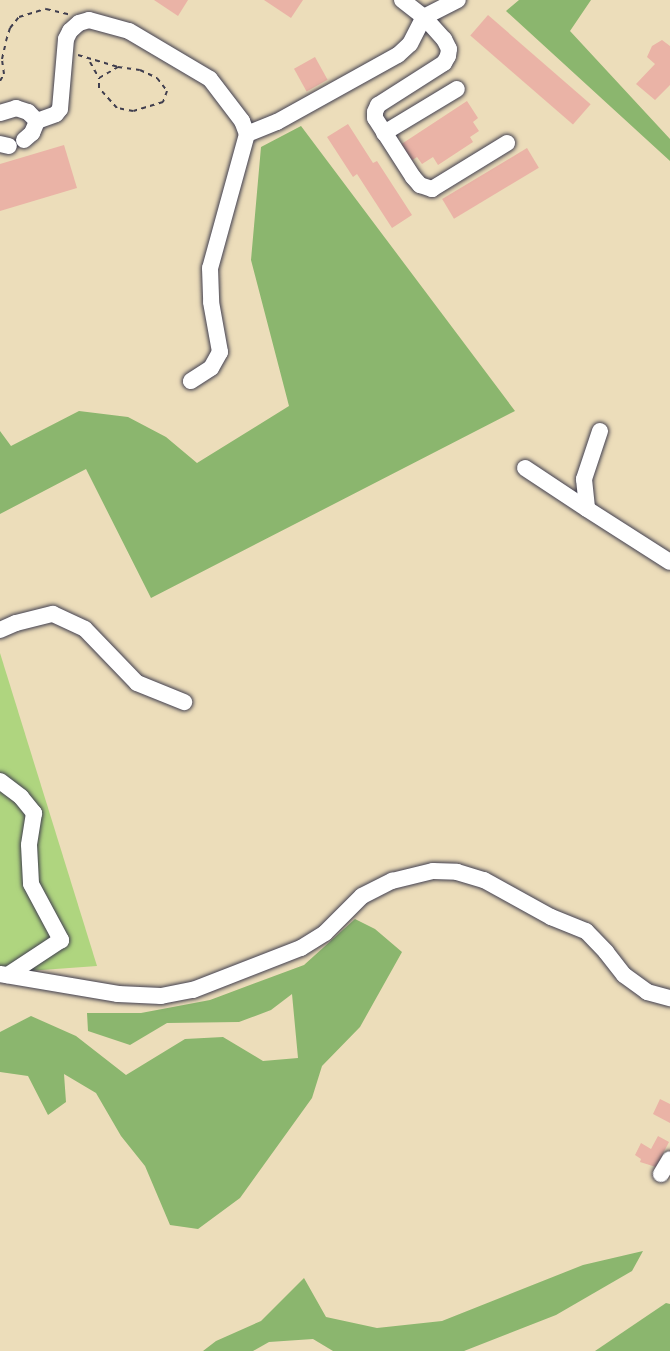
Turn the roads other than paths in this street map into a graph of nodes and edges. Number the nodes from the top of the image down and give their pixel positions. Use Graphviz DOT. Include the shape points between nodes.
graph roads {
  1 [pos="402,0"];
  2 [pos="458,0"];
  3 [pos="424,17"];
  4 [pos="458,90"];
  5 [pos="0,113"];
  6 [pos="37,121"];
  7 [pos="384,133"];
  8 [pos="247,134"];
  9 [pos="507,143"];
  10 [pos="11,144"];
  11 [pos="191,381"];
  12 [pos="600,431"];
  13 [pos="525,468"];
  14 [pos="587,509"];
  15 [pos="670,562"];
  16 [pos="0,630"];
  17 [pos="184,702"];
  18 [pos="0,782"];
  19 [pos="4,975"];
  20 [pos="670,998"];
  1 -- 3 [label="street"];
  2 -- 3 [label="street"];
  3 -- 7 [label="street" via="444,39 448,56 444,63 378,105 375,118"];
  3 -- 8 [label="street" via="410,44 398,55 277,122"];
  4 -- 7 [label="street"];
  5 -- 6 [label="street" via="16,108"];
  6 -- 8 [label="street" via="60,109 70,31 79,23 99,21 129,31 210,79 242,121"];
  6 -- 10 [label="street" via="32,133"];
  7 -- 9 [label="street" via="413,177 426,189"];
  8 -- 11 [label="street" via="210,268 211,303 220,352 211,368"];
  12 -- 14 [label="street" via="584,479"];
  13 -- 14 [label="street"];
  14 -- 15 [label="street"];
  16 -- 17 [label="street" via="53,614 85,629 137,683"];
  18 -- 19 [label="street" via="21,797 34,813 29,845 31,884 61,940"];
  19 -- 20 [label="street" via="118,994 161,996 193,990 301,948 325,933 362,896 392,881 434,871 457,872 484,880 551,917 586,931 624,975 647,992"];
}
